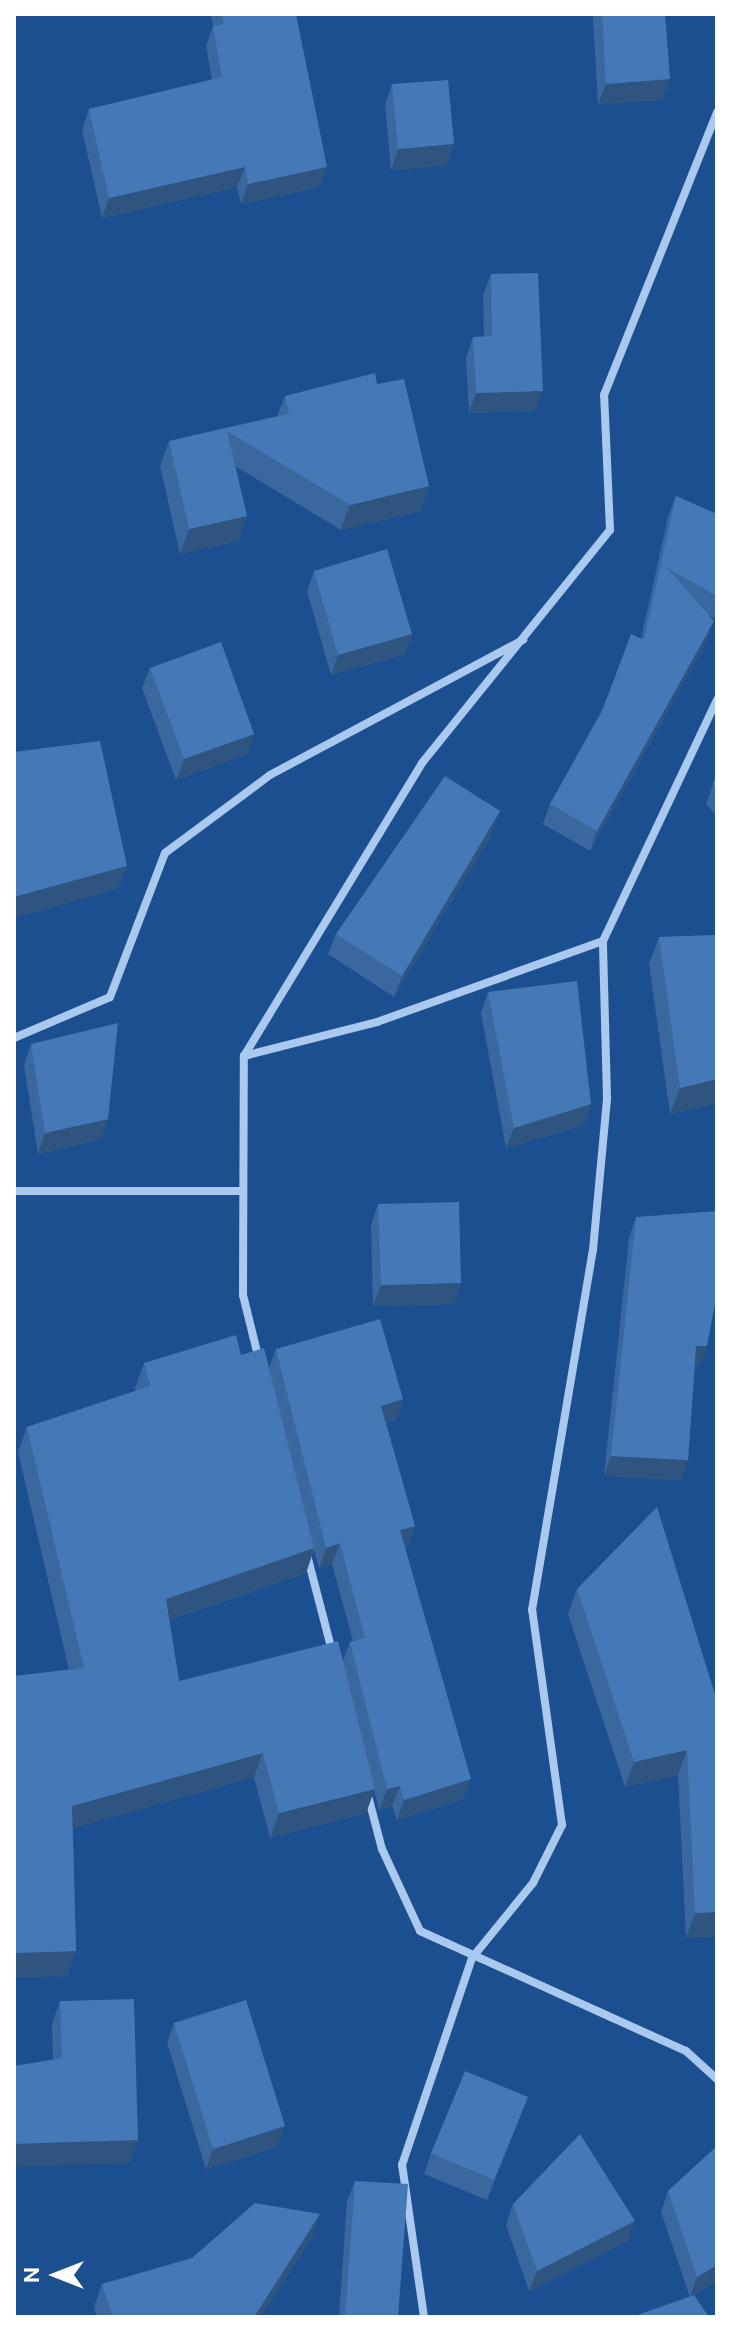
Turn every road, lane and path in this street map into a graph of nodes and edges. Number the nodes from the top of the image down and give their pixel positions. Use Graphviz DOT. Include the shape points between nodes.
graph roads {
  1 [pos="717,112"];
  2 [pos="527,638"];
  3 [pos="717,700"];
  4 [pos="603,941"];
  5 [pos="14,1038"];
  6 [pos="244,1056"];
  7 [pos="14,1191"];
  8 [pos="243,1191"];
  9 [pos="262,1372"];
  10 [pos="304,1541"];
  11 [pos="335,1664"];
  12 [pos="362,1772"];
  13 [pos="472,1958"];
  14 [pos="717,2079"];
  15 [pos="424,2317"];
  1 -- 2 [label="street" via="604,395 610,530"];
  2 -- 5 [label="street" via="270,775 165,853 110,997"];
  2 -- 6 [label="street" via="422,763"];
  3 -- 4 [label="street"];
  4 -- 6 [label="street" via="377,1022"];
  4 -- 13 [label="street" via="607,1098 593,1250 532,1610 562,1825 533,1883"];
  6 -- 8 [label="street"];
  7 -- 8 [label="street"];
  8 -- 9 [label="street" via="243,1295"];
  10 -- 11 [label="street"];
  12 -- 13 [label="street" via="382,1849 420,1931"];
  13 -- 14 [label="street" via="686,2051"];
  13 -- 15 [label="street" via="402,2165"];
}
